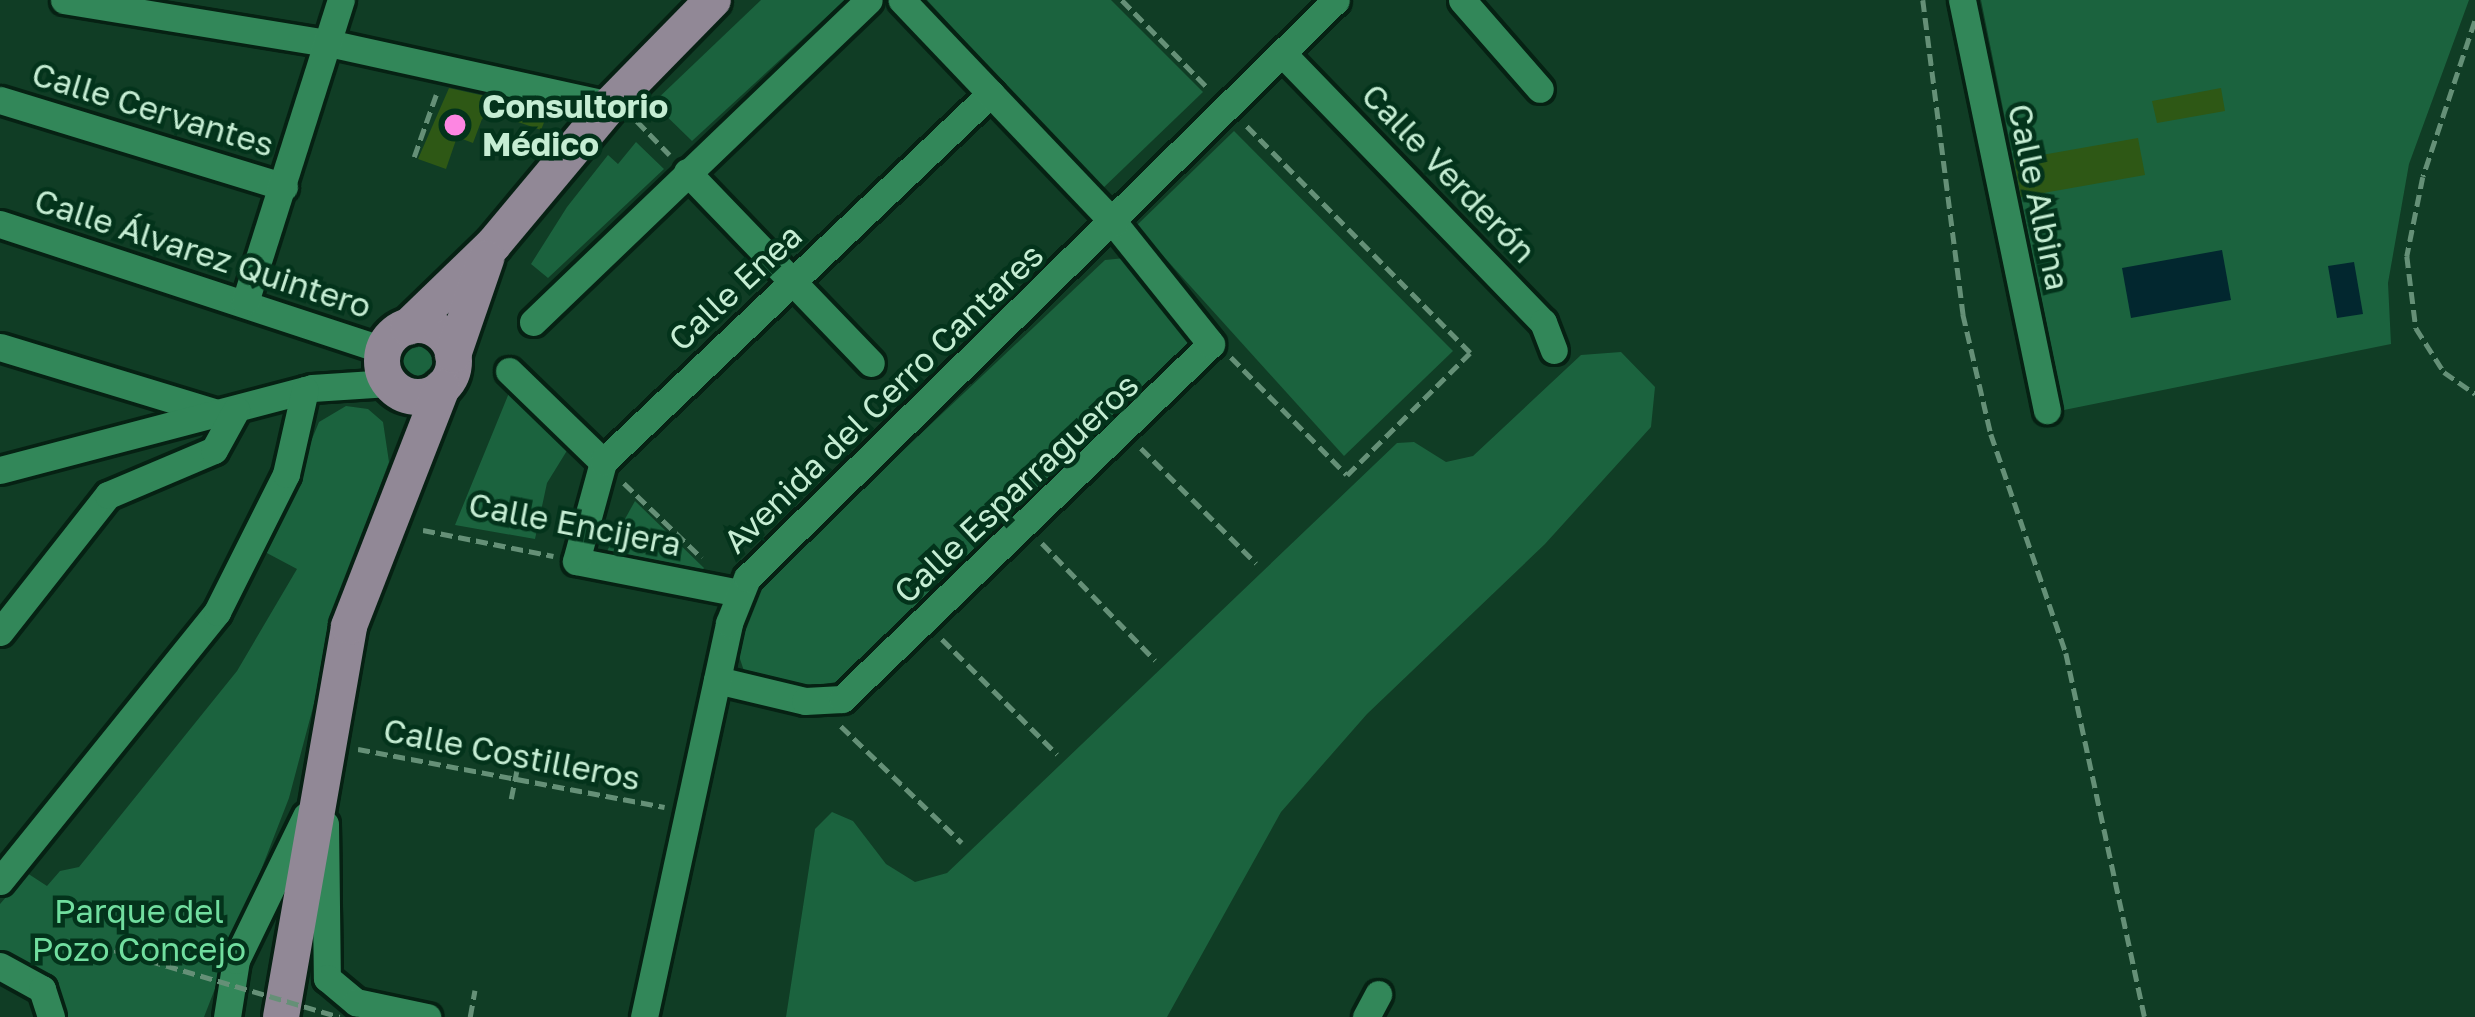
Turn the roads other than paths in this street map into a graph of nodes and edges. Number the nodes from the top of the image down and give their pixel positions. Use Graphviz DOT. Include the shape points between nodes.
graph roads {
  1 [pos="64,0"];
  2 [pos="341,0"];
  3 [pos="868,0"];
  4 [pos="902,0"];
  5 [pos="1336,0"];
  6 [pos="1462,0"];
  7 [pos="1962,0"];
  8 [pos="700,4"];
  9 [pos="333,44"];
  10 [pos="1282,52"];
  11 [pos="1540,89"];
  12 [pos="991,93"];
  13 [pos="0,100"];
  14 [pos="613,103"];
  15 [pos="687,172"];
  16 [pos="284,188"];
  17 [pos="1114,223"];
  18 [pos="0,224"];
  19 [pos="493,245"];
  20 [pos="793,283"];
  21 [pos="245,302"];
  22 [pos="532,322"];
  23 [pos="0,347"];
  24 [pos="1554,350"];
  25 [pos="394,363"];
  26 [pos="871,363"];
  27 [pos="448,371"];
  28 [pos="509,371"];
  29 [pos="309,389"];
  30 [pos="2047,410"];
  31 [pos="228,412"];
  32 [pos="602,462"];
  33 [pos="0,470"];
  34 [pos="402,477"];
  35 [pos="739,593"];
  36 [pos="0,632"];
  37 [pos="717,680"];
  38 [pos="321,781"];
  39 [pos="0,881"];
  40 [pos="0,966"];
  41 [pos="342,1006"];
  42 [pos="51,1017"];
  43 [pos="227,1017"];
  44 [pos="281,1017"];
  45 [pos="427,1017"];
  46 [pos="644,1017"];
  1 -- 9 [label="street"];
  2 -- 9 [label="street"];
  3 -- 15 [label="street"];
  4 -- 12 [label="street"];
  5 -- 10 [label="street, Avenida del Cerro Cantares"];
  6 -- 11 [label="street"];
  7 -- 30 [label="street, Calle Albina"];
  8 -- 14 [label="main road"];
  9 -- 14 [label="street"];
  9 -- 16 [label="street"];
  10 -- 17 [label="street, Avenida del Cerro Cantares"];
  10 -- 24 [label="street, Calle Verderón" via="1543,322"];
  12 -- 17 [label="street"];
  12 -- 20 [label="street, Calle Enea"];
  13 -- 16 [label="street, Calle Cervantes"];
  14 -- 19 [label="main road"];
  15 -- 20 [label="street"];
  15 -- 22 [label="street"];
  16 -- 21 [label="street"];
  17 -- 35 [label="street, Avenida del Cerro Cantares" via="753,570"];
  17 -- 37 [label="street, Calle Esparragueros" via="1211,344 842,699 805,701"];
  18 -- 21 [label="street, Calle Álvarez Quintero"];
  19 -- 25 [label="main road"];
  19 -- 27 [label="main road"];
  20 -- 26 [label="street"];
  20 -- 32 [label="street, Calle Enea"];
  21 -- 25 [label="street, Calle Álvarez Quintero"];
  23 -- 31 [label="street"];
  25 -- 27 [label="main road" via="420,398"];
  25 -- 27 [label="main road" via="441,334"];
  25 -- 29 [label="street"];
  25 -- 34 [label="main road" via="407,436"];
  27 -- 34 [label="main road"];
  28 -- 32 [label="street, Calle Encijera"];
  29 -- 31 [label="street"];
  29 -- 39 [label="street" via="286,474 217,611"];
  31 -- 33 [label="street"];
  31 -- 36 [label="street" via="214,450 108,495"];
  32 -- 35 [label="street, Calle Encijera" via="576,561"];
  34 -- 38 [label="main road" via="358,592"];
  35 -- 37 [label="street, Avenida del Cerro Cantares"];
  37 -- 46 [label="street, Avenida del Cerro Cantares"];
  38 -- 41 [label="street" via="324,968"];
  38 -- 43 [label="street" via="236,960"];
  38 -- 44 [label="main road"];
  40 -- 42 [label="street" via="42,989"];
  41 -- 45 [label="street"];
}
